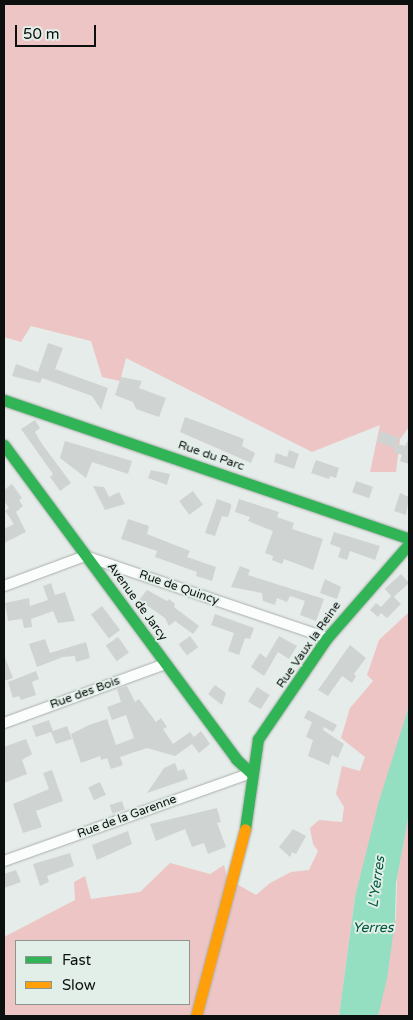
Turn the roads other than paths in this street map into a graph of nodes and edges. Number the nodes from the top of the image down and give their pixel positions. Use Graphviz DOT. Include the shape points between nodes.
graph roads {
  1 [pos="4,400"];
  2 [pos="4,445"];
  3 [pos="409,539"];
  4 [pos="409,544"];
  5 [pos="85,556"];
  6 [pos="4,586"];
  7 [pos="327,638"];
  8 [pos="166,664"];
  9 [pos="4,723"];
  10 [pos="251,773"];
  11 [pos="4,861"];
  12 [pos="196,1016"];
  1 -- 3 [label="street, Rue du Parc"];
  2 -- 5 [label="street, Avenue de Jarcy"];
  4 -- 7 [label="street, Rue Vaux la Reine"];
  5 -- 6 [label="street"];
  5 -- 7 [label="street, Rue de Quincy"];
  5 -- 8 [label="street, Avenue de Jarcy"];
  7 -- 10 [label="street, Rue Vaux la Reine" via="258,740"];
  8 -- 9 [label="street, Rue des Bois"];
  8 -- 10 [label="street, Avenue de Jarcy" via="236,759"];
  10 -- 11 [label="street, Rue de la Garenne"];
  10 -- 12 [label="street, Rue Vaux la Reine" via="242,850"];
}
